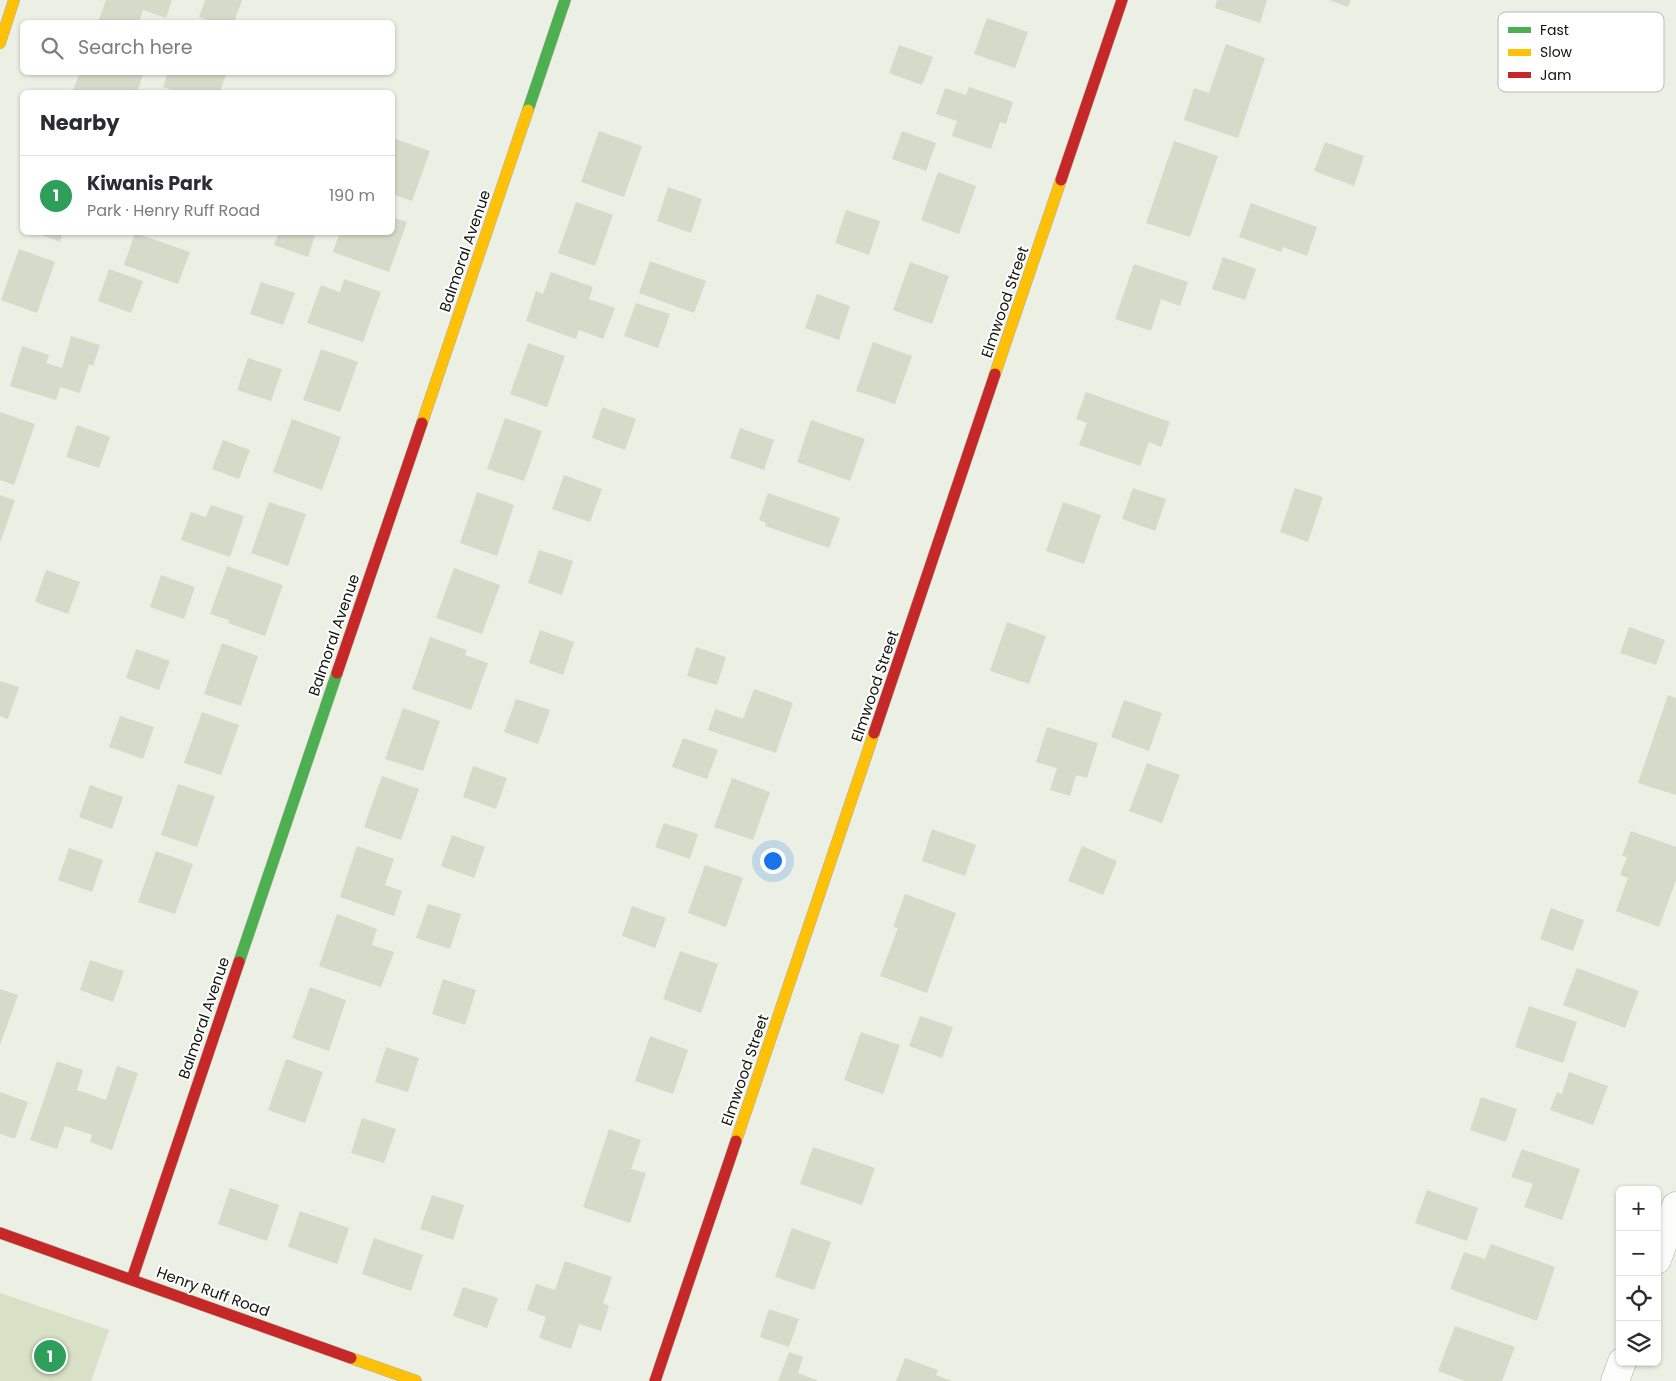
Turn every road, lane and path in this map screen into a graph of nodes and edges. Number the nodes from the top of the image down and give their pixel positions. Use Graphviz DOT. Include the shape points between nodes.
graph roads {
  1 [pos="14,0"];
  2 [pos="566,0"];
  3 [pos="1122,0"];
  4 [pos="0,43"];
  5 [pos="1676,1206"];
  6 [pos="0,1233"];
  7 [pos="1661,1249"];
  8 [pos="132,1279"];
  9 [pos="1621,1366"];
  10 [pos="416,1381"];
  11 [pos="655,1381"];
  12 [pos="1615,1381"];
  1 -- 4 [label="street"];
  2 -- 8 [label="street, Balmoral Avenue"];
  3 -- 11 [label="street, Elmwood Street"];
  5 -- 7 [label="street"];
  6 -- 8 [label="street, Henry Ruff Road"];
  8 -- 10 [label="street, Henry Ruff Road"];
  9 -- 12 [label="street"];
}
